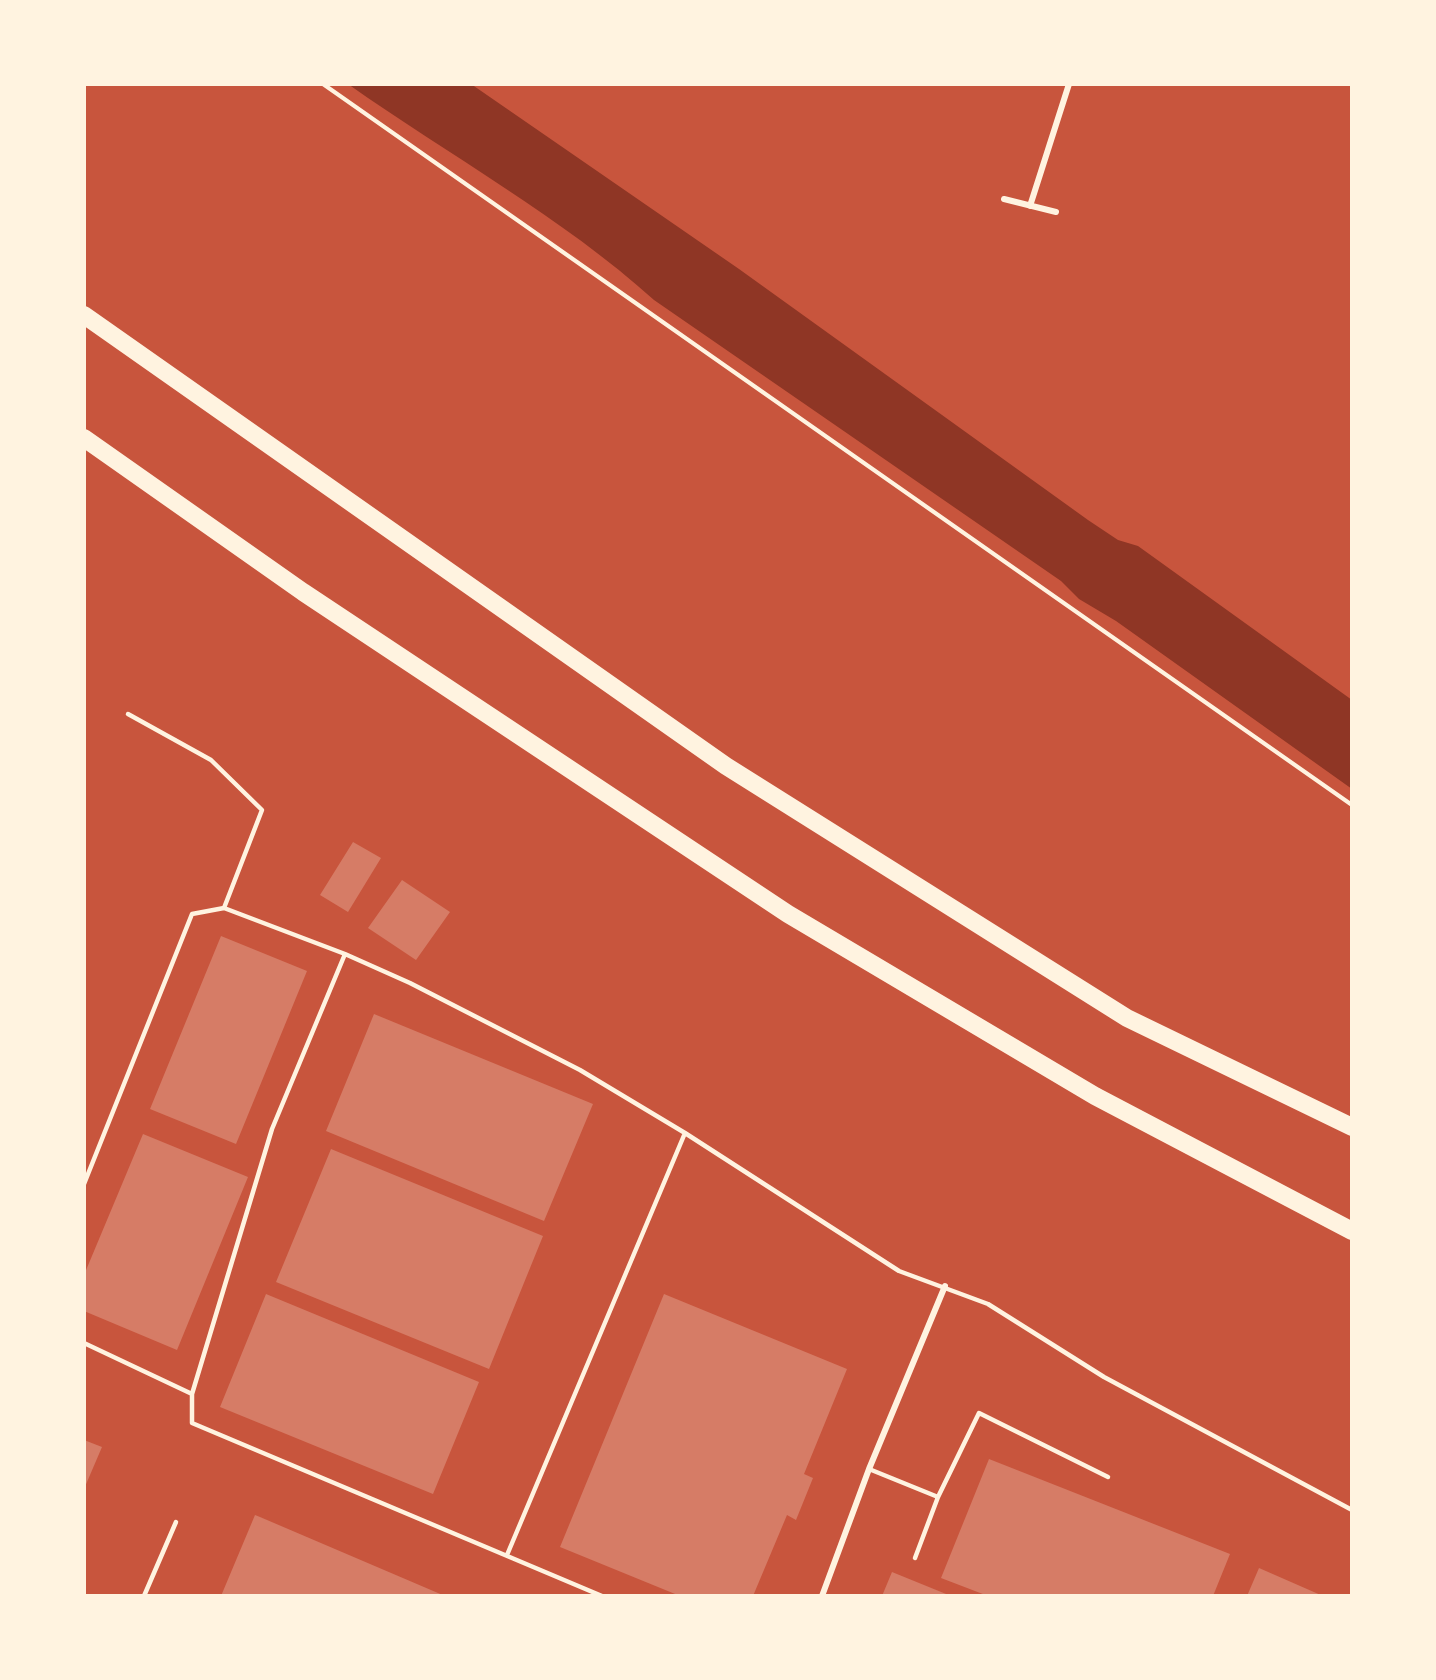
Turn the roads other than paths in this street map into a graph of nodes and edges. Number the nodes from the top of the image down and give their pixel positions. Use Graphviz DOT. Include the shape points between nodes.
graph roads {
  1 [pos="1069,84"];
  2 [pos="1004,199"];
  3 [pos="1030,206"];
  4 [pos="1056,212"];
  5 [pos="84,315"];
  6 [pos="84,438"];
  7 [pos="128,714"];
  8 [pos="224,908"];
  9 [pos="345,954"];
  10 [pos="1352,1127"];
  11 [pos="685,1133"];
  12 [pos="84,1184"];
  13 [pos="1352,1231"];
  14 [pos="945,1286"];
  15 [pos="84,1343"];
  16 [pos="192,1394"];
  17 [pos="869,1469"];
  18 [pos="1108,1477"];
  19 [pos="938,1497"];
  20 [pos="1352,1510"];
  21 [pos="176,1522"];
  22 [pos="507,1555"];
  23 [pos="915,1558"];
  24 [pos="144,1596"];
  25 [pos="602,1596"];
  26 [pos="822,1596"];
  1 -- 3 [label="street"];
  2 -- 3 [label="street"];
  3 -- 4 [label="street"];
  5 -- 10 [label="highway" via="726,766 1127,1018"];
  6 -- 13 [label="highway" via="303,592 788,914 1095,1096"];
  7 -- 8 [label="lane" via="211,760 261,810"];
  8 -- 9 [label="lane"];
  8 -- 12 [label="lane" via="192,914"];
  9 -- 11 [label="lane" via="569,1065"];
  9 -- 16 [label="lane" via="272,1129"];
  11 -- 14 [label="lane" via="898,1271"];
  11 -- 22 [label="lane"];
  14 -- 17 [label="street"];
  14 -- 20 [label="lane" via="988,1304 1104,1377"];
  15 -- 16 [label="lane"];
  16 -- 22 [label="lane" via="192,1423"];
  17 -- 19 [label="lane"];
  17 -- 26 [label="street"];
  18 -- 19 [label="lane" via="979,1413"];
  19 -- 23 [label="lane"];
  21 -- 24 [label="lane"];
  22 -- 25 [label="lane"];
}
